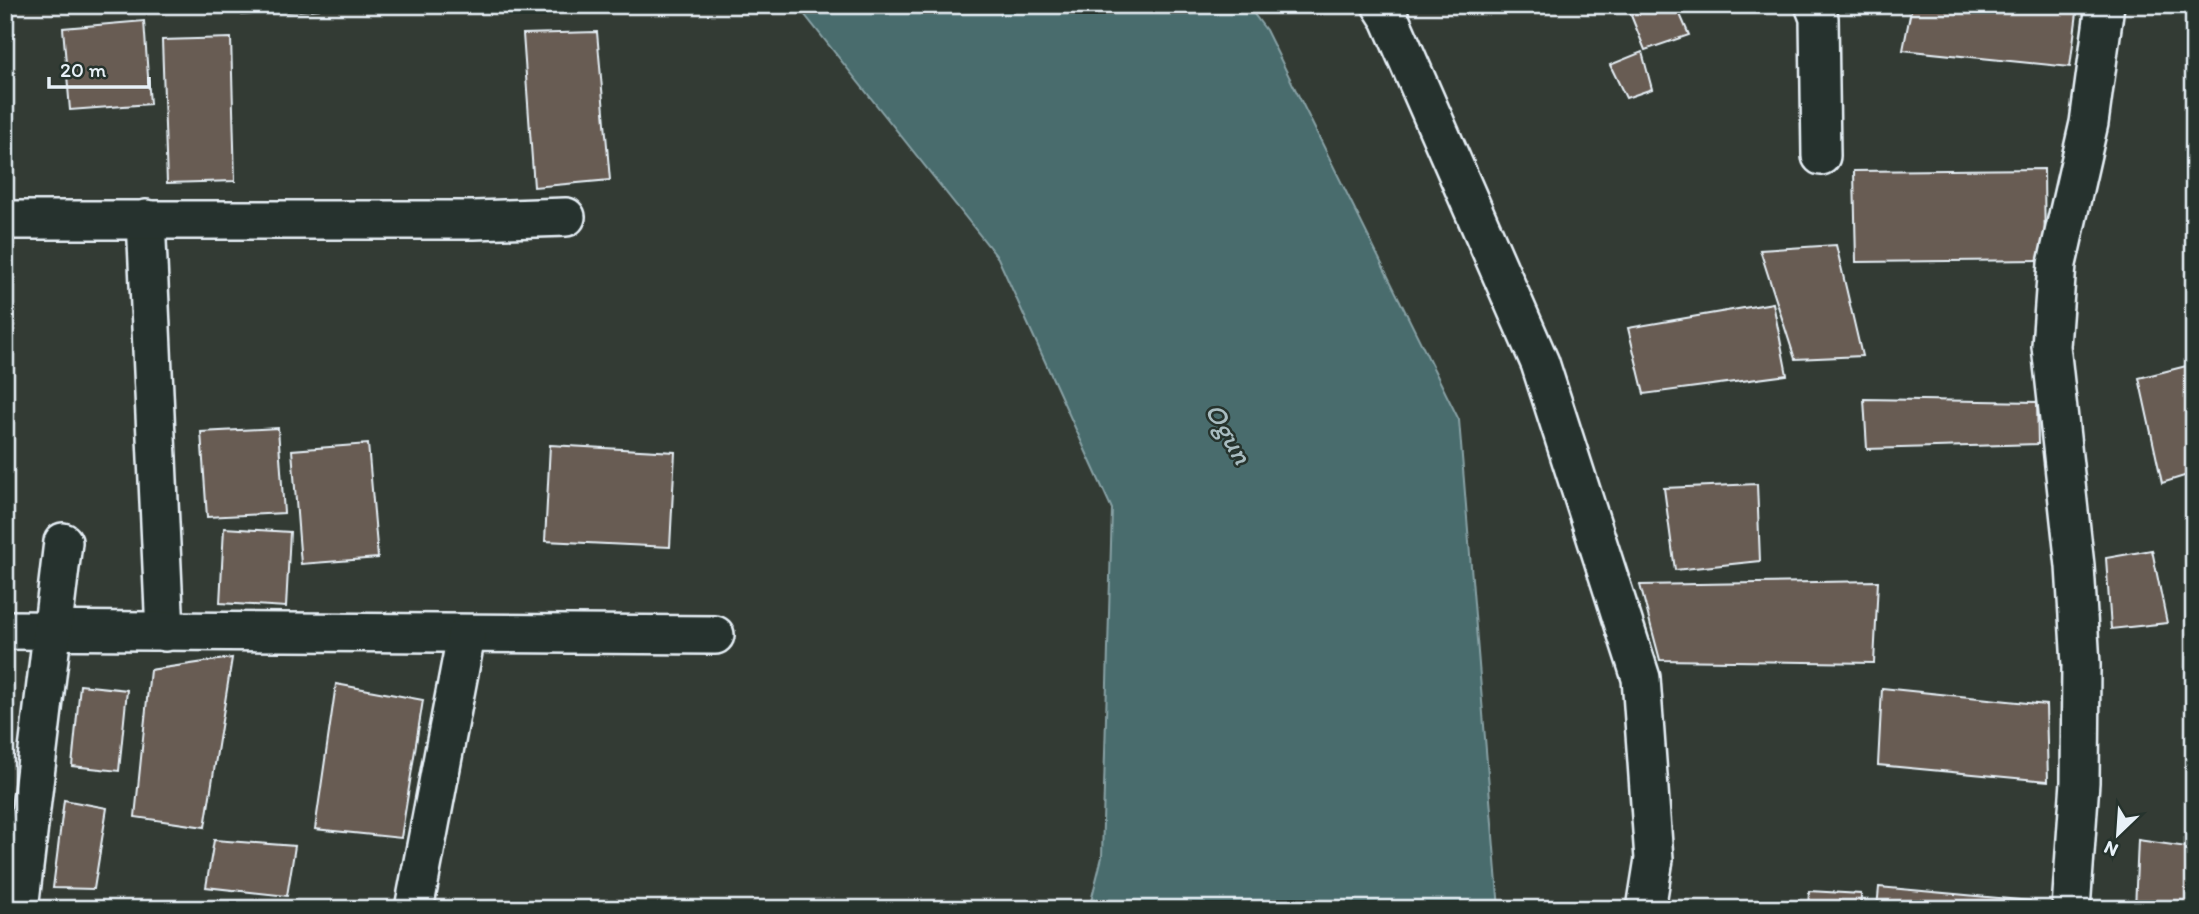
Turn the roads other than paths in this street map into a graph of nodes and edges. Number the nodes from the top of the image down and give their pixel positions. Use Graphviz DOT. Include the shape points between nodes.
graph roads {
  1 [pos="1381,5"];
  2 [pos="1814,5"];
  3 [pos="2105,5"];
  4 [pos="1821,156"];
  5 [pos="566,217"];
  6 [pos="146,219"];
  7 [pos="5,220"];
  8 [pos="63,542"];
  9 [pos="5,630"];
  10 [pos="165,632"];
  11 [pos="715,635"];
  12 [pos="466,636"];
  13 [pos="19,909"];
  14 [pos="414,909"];
  15 [pos="1646,909"];
  16 [pos="2071,909"];
  1 -- 15 [label="street" via="1471,198 1540,363 1641,678 1654,859"];
  2 -- 4 [label="street" via="1819,18"];
  3 -- 16 [label="street" via="2089,122 2057,264 2051,346 2081,665 2080,782"];
  5 -- 6 [label="street"];
  6 -- 7 [label="street"];
  6 -- 10 [label="street"];
  8 -- 13 [label="street"];
  9 -- 10 [label="street"];
  10 -- 12 [label="street"];
  11 -- 12 [label="street"];
  12 -- 14 [label="street"];
}
